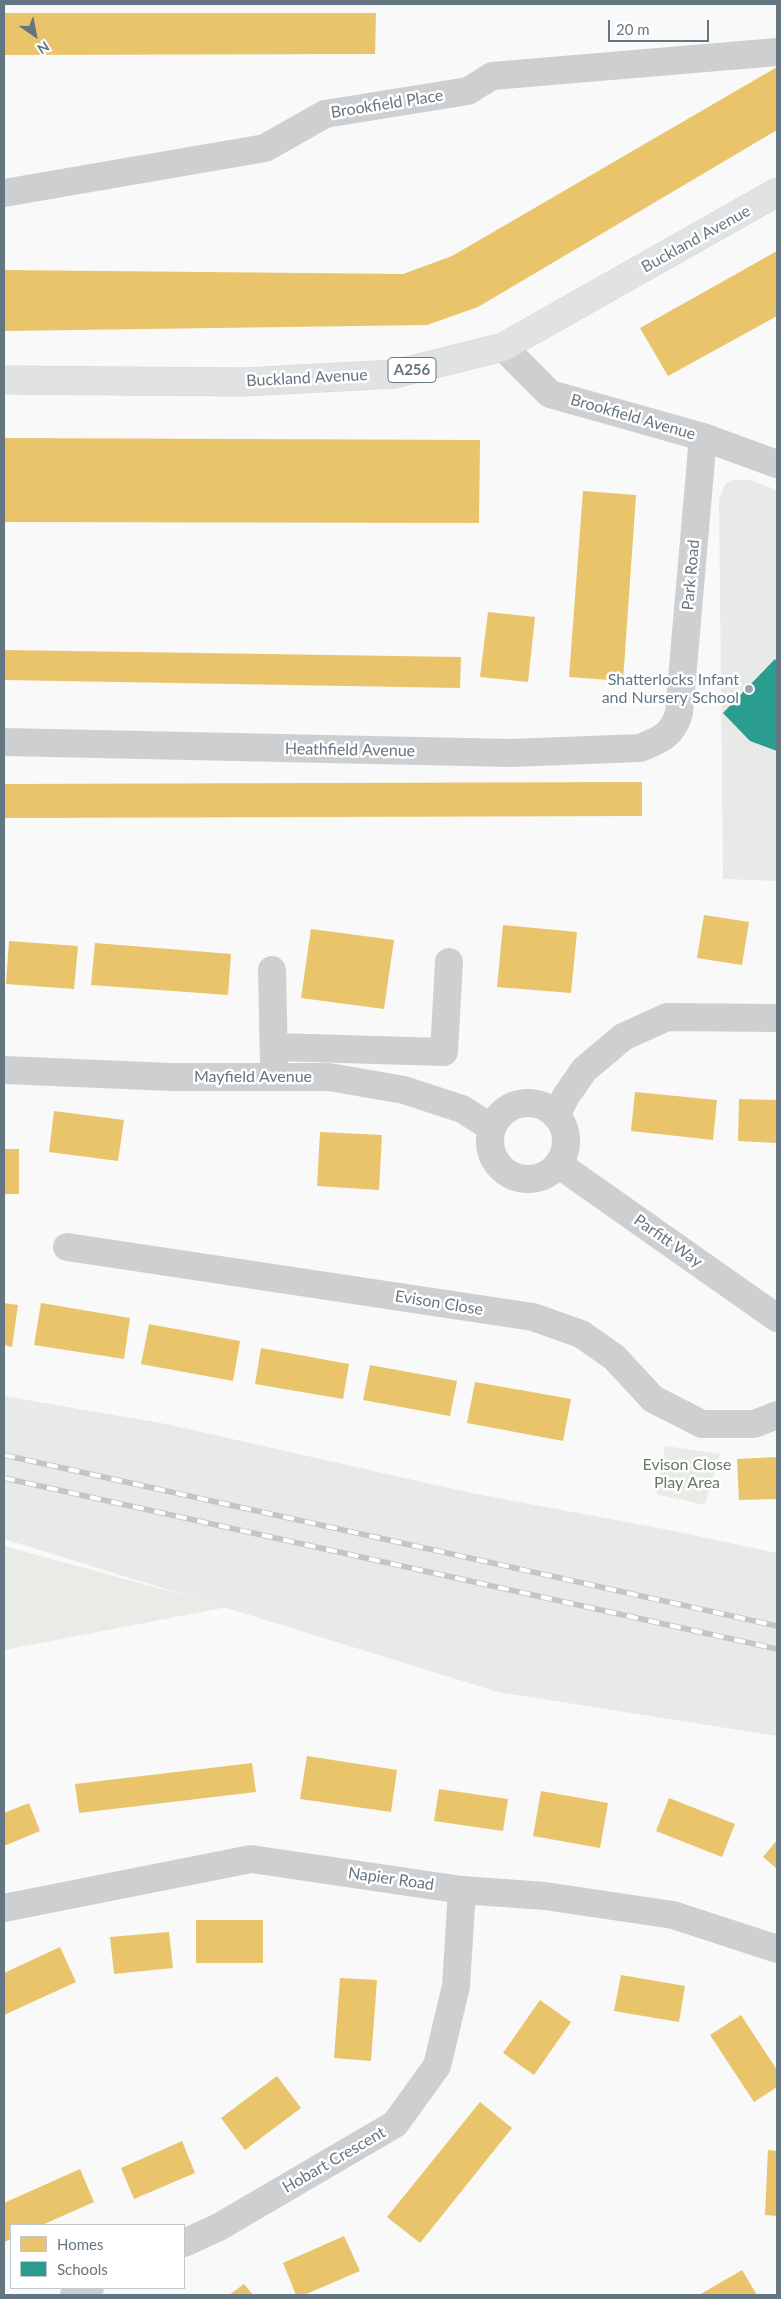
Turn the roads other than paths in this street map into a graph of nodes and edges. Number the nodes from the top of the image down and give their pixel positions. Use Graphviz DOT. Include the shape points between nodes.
graph roads {
  1 [pos="777,52"];
  2 [pos="777,192"];
  3 [pos="4,193"];
  4 [pos="503,347"];
  5 [pos="4,380"];
  6 [pos="702,437"];
  7 [pos="777,464"];
  8 [pos="679,713"];
  9 [pos="4,742"];
  10 [pos="449,962"];
  11 [pos="272,970"];
  12 [pos="777,1018"];
  13 [pos="274,1047"];
  14 [pos="4,1070"];
  15 [pos="274,1076"];
  16 [pos="556,1116"];
  17 [pos="492,1128"];
  18 [pos="558,1164"];
  19 [pos="67,1246"];
  20 [pos="777,1318"];
  21 [pos="777,1415"];
  22 [pos="462,1890"];
  23 [pos="4,1908"];
  24 [pos="777,1949"];
  25 [pos="185,2243"];
  26 [pos="88,2289"];
  27 [pos="74,2295"];
  1 -- 3 [label="street, Brookfield Place" via="492,76 468,92 325,114 265,148"];
  2 -- 4 [label="main road, Buckland Avenue / A256"];
  4 -- 5 [label="main road, Buckland Avenue / A256" via="395,374 245,382"];
  4 -- 6 [label="street, Brookfield Avenue" via="550,394"];
  6 -- 7 [label="street, Brookfield Avenue"];
  6 -- 8 [label="street, Park Road"];
  8 -- 9 [label="street, Heathfield Avenue" via="674,728 656,742 640,748 511,753"];
  10 -- 13 [label="street" via="444,1052"];
  11 -- 13 [label="street"];
  12 -- 16 [label="street" via="667,1018 658,1021 623,1037 584,1070"];
  13 -- 15 [label="street"];
  14 -- 15 [label="street, Mayfield Avenue" via="170,1077"];
  15 -- 17 [label="street, Mayfield Avenue" via="329,1077 404,1090 462,1109"];
  16 -- 17 [label="street" via="537,1104 524,1104 511,1107 499,1116"];
  16 -- 18 [label="street" via="566,1140"];
  17 -- 18 [label="street" via="490,1144 493,1158 512,1176 536,1178 549,1173"];
  18 -- 20 [label="street, Parfitt Way"];
  19 -- 21 [label="street, Evison Close" via="533,1317 581,1334 614,1357 652,1399 702,1424 754,1424"];
  22 -- 23 [label="street, Napier Road" via="251,1859"];
  22 -- 24 [label="street, Napier Road" via="544,1896 673,1915"];
  22 -- 25 [label="street, Hobart Crescent" via="456,1986 437,2066 395,2124 219,2227"];
  26 -- 27 [label="street"];
}
